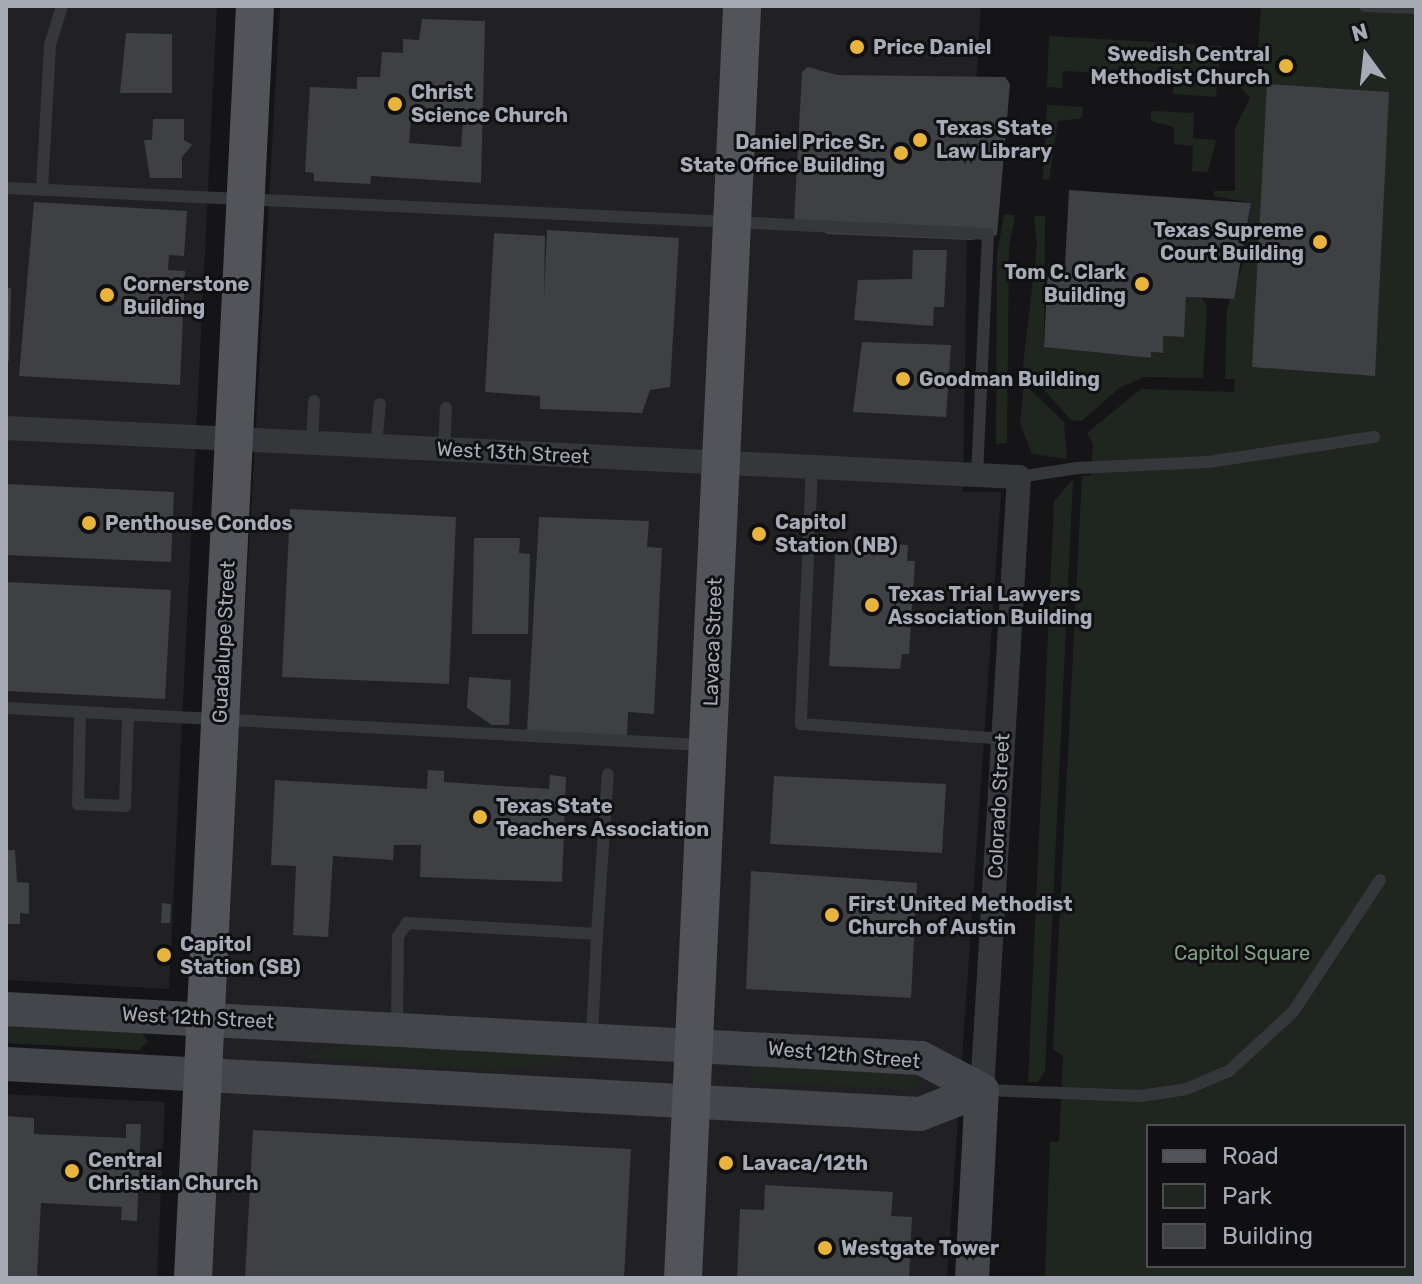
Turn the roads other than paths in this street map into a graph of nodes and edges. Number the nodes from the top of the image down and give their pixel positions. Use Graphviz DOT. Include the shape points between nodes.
graph roads {
  1 [pos="62,6"];
  2 [pos="255,6"];
  3 [pos="742,6"];
  4 [pos="1365,6"];
  5 [pos="1416,8"];
  6 [pos="6,188"];
  7 [pos="42,189"];
  8 [pos="246,195"];
  9 [pos="731,221"];
  10 [pos="314,401"];
  11 [pos="380,404"];
  12 [pos="446,408"];
  13 [pos="6,428"];
  14 [pos="1374,437"];
  15 [pos="234,439"];
  16 [pos="312,443"];
  17 [pos="376,446"];
  18 [pos="444,450"];
  19 [pos="719,462"];
  20 [pos="812,467"];
  21 [pos="977,475"];
  22 [pos="1019,477"];
  23 [pos="6,708"];
  24 [pos="80,712"];
  25 [pos="128,714"];
  26 [pos="221,718"];
  27 [pos="1003,739"];
  28 [pos="709,745"];
  29 [pos="608,774"];
  30 [pos="1380,880"];
  31 [pos="597,934"];
  32 [pos="6,1009"];
  33 [pos="206,1018"];
  34 [pos="397,1028"];
  35 [pos="592,1038"];
  36 [pos="695,1043"];
  37 [pos="6,1064"];
  38 [pos="203,1074"];
  39 [pos="982,1090"];
  40 [pos="691,1099"];
  41 [pos="193,1278"];
  42 [pos="683,1278"];
  43 [pos="972,1278"];
  1 -- 7 [label="lane" via="50,45"];
  2 -- 8 [label="main road, Guadalupe Street"];
  3 -- 9 [label="main road, Lavaca Street"];
  4 -- 5 [label="lane"];
  6 -- 7 [label="lane"];
  7 -- 8 [label="lane"];
  8 -- 9 [label="lane"];
  8 -- 15 [label="main road, Guadalupe Street"];
  9 -- 19 [label="main road, Lavaca Street"];
  9 -- 21 [label="lane" via="988,234"];
  10 -- 16 [label="lane"];
  11 -- 17 [label="lane"];
  12 -- 18 [label="lane"];
  13 -- 15 [label="street, West 13th Street"];
  14 -- 22 [label="lane" via="1208,462 1077,468"];
  15 -- 16 [label="street, West 13th Street"];
  15 -- 26 [label="main road, Guadalupe Street"];
  16 -- 17 [label="street, West 13th Street"];
  17 -- 18 [label="street, West 13th Street"];
  18 -- 19 [label="street, West 13th Street"];
  19 -- 20 [label="street, West 13th Street"];
  19 -- 28 [label="main road, Lavaca Street"];
  20 -- 21 [label="street, West 13th Street"];
  20 -- 27 [label="lane" via="801,724"];
  21 -- 22 [label="street, West 13th Street"];
  22 -- 27 [label="street, Colorado Street"];
  23 -- 24 [label="lane"];
  24 -- 25 [label="lane"];
  24 -- 25 [label="lane" via="78,804 125,806"];
  25 -- 26 [label="lane"];
  26 -- 28 [label="lane"];
  26 -- 33 [label="main road, Guadalupe Street"];
  27 -- 39 [label="street, Colorado Street"];
  28 -- 36 [label="main road, Lavaca Street"];
  29 -- 31 [label="lane"];
  30 -- 39 [label="lane" via="1293,1012 1229,1071 1186,1089 1141,1096"];
  31 -- 34 [label="lane" via="407,923 398,937"];
  31 -- 35 [label="lane"];
  32 -- 33 [label="main road, West 12th Street"];
  33 -- 34 [label="main road, West 12th Street"];
  33 -- 38 [label="main road, Guadalupe Street"];
  34 -- 35 [label="main road, West 12th Street"];
  35 -- 36 [label="main road, West 12th Street"];
  36 -- 39 [label="main road, West 12th Street" via="921,1058"];
  36 -- 40 [label="main road, Lavaca Street"];
  37 -- 38 [label="main road"];
  38 -- 40 [label="main road"];
  38 -- 41 [label="main road, Guadalupe Street"];
  39 -- 40 [label="main road" via="920,1114"];
  39 -- 43 [label="main road, Colorado Street"];
  40 -- 42 [label="main road, Lavaca Street"];
}
